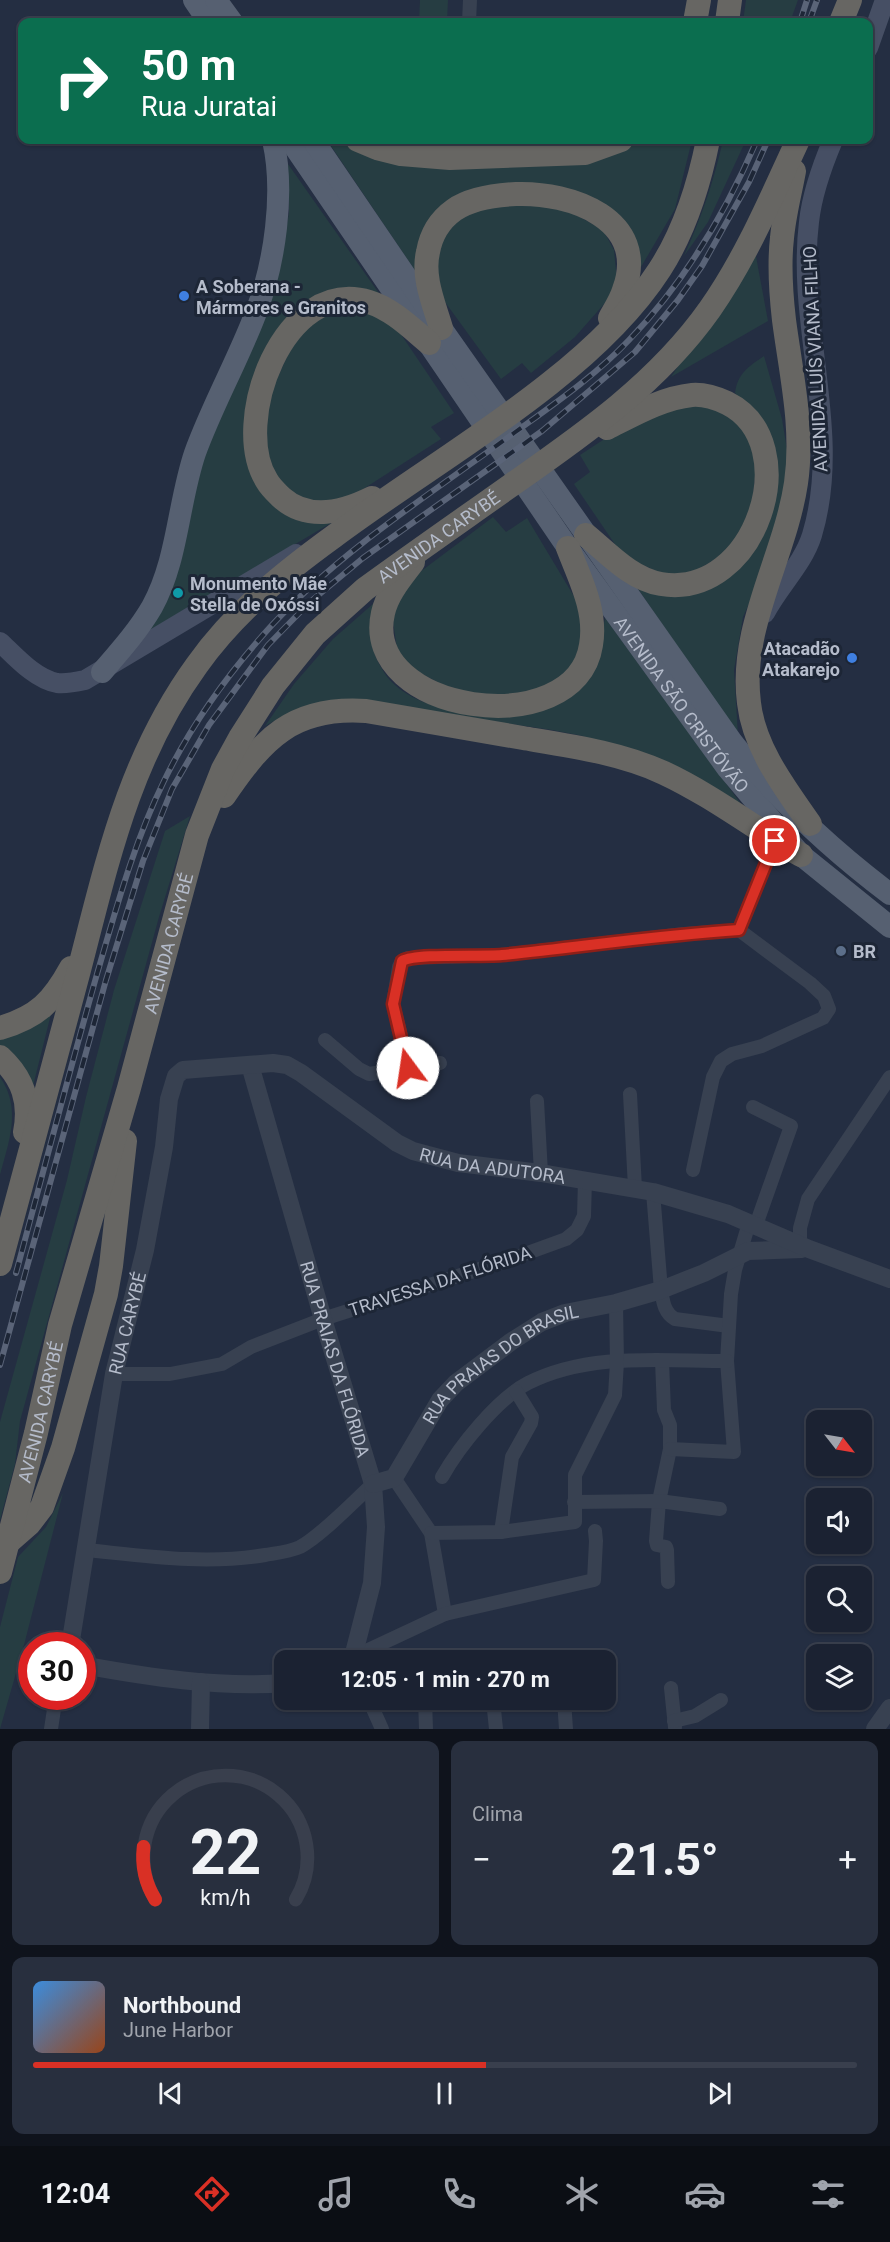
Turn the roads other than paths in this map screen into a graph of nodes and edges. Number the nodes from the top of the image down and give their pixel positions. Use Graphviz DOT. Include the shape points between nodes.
graph roads {
  1 [pos="194,0"];
  2 [pos="216,0"];
  3 [pos="470,0"];
  4 [pos="699,0"];
  5 [pos="730,0"];
  6 [pos="850,0"];
  7 [pos="885,0"];
  8 [pos="206,18"];
  9 [pos="229,18"];
  10 [pos="469,18"];
  11 [pos="696,18"];
  12 [pos="728,18"];
  13 [pos="843,18"];
  14 [pos="873,34"];
  15 [pos="274,144"];
  16 [pos="293,144"];
  17 [pos="316,144"];
  18 [pos="368,144"];
  19 [pos="610,144"];
  20 [pos="707,144"];
  21 [pos="797,144"];
  22 [pos="798,144"];
  23 [pos="832,144"];
  24 [pos="435,335"];
  25 [pos="595,345"];
  26 [pos="560,452"];
  27 [pos="430,469"];
  28 [pos="368,511"];
  29 [pos="577,541"];
  30 [pos="429,543"];
  31 [pos="752,636"];
  32 [pos="0,642"];
  33 [pos="102,672"];
  34 [pos="810,824"];
  35 [pos="197,835"];
  36 [pos="775,841"];
  37 [pos="801,855"];
  38 [pos="100,890"];
  39 [pos="890,894"];
  40 [pos="890,927"];
  41 [pos="739,930"];
  42 [pos="0,1028"];
  43 [pos="325,1040"];
  44 [pos="0,1057"];
  45 [pos="440,1063"];
  46 [pos="250,1065"];
  47 [pos="408,1068"];
  48 [pos="890,1077"];
  49 [pos="129,1088"];
  50 [pos="630,1094"];
  51 [pos="537,1101"];
  52 [pos="753,1107"];
  53 [pos="693,1170"];
  54 [pos="541,1173"];
  55 [pos="585,1180"];
  56 [pos="634,1188"];
  57 [pos="653,1192"];
  58 [pos="753,1224"];
  59 [pos="0,1228"];
  60 [pos="805,1247"];
  61 [pos="741,1254"];
  62 [pos="0,1263"];
  63 [pos="890,1279"];
  64 [pos="661,1290"];
  65 [pos="616,1303"];
  66 [pos="323,1319"];
  67 [pos="729,1326"];
  68 [pos="662,1361"];
  69 [pos="727,1361"];
  70 [pos="617,1362"];
  71 [pos="114,1374"];
  72 [pos="516,1391"];
  73 [pos="670,1449"];
  74 [pos="442,1477"];
  75 [pos="394,1478"];
  76 [pos="373,1484"];
  77 [pos="658,1501"];
  78 [pos="574,1502"];
  79 [pos="720,1509"];
  80 [pos="595,1531"];
  81 [pos="501,1532"];
  82 [pos="431,1533"];
  83 [pos="0,1547"];
  84 [pos="86,1550"];
  85 [pos="0,1572"];
  86 [pos="668,1582"];
  87 [pos="445,1614"];
  88 [pos="72,1632"];
  89 [pos="353,1650"];
  90 [pos="369,1650"];
  91 [pos="96,1667"];
  92 [pos="201,1682"];
  93 [pos="274,1684"];
  94 [pos="671,1688"];
  95 [pos="721,1700"];
  96 [pos="890,1708"];
  97 [pos="54,1710"];
  98 [pos="373,1710"];
  99 [pos="425,1710"];
  100 [pos="494,1710"];
  101 [pos="565,1710"];
  102 [pos="674,1725"];
  103 [pos="51,1729"];
  104 [pos="200,1729"];
  105 [pos="382,1729"];
  106 [pos="426,1729"];
  107 [pos="496,1729"];
  108 [pos="566,1729"];
  109 [pos="875,1729"];
  1 -- 8 [label="main road"];
  2 -- 9 [label="main road"];
  3 -- 10 [label="street"];
  4 -- 11 [label="highway"];
  5 -- 12 [label="highway"];
  6 -- 13 [label="highway"];
  7 -- 14 [label="main road"];
  15 -- 33 [label="main road" via="278,180 276,216 256,312 195,454 153,605"];
  16 -- 24 [label="main road"];
  17 -- 24 [label="main road"];
  18 -- 19 [label="highway" via="401,154 450,158 585,153"];
  20 -- 25 [label="highway" via="702,172 678,237 635,302"];
  21 -- 26 [label="highway" via="750,245 686,340 642,385"];
  22 -- 31 [label="highway" via="781,240 784,319 797,414 798,460 788,524"];
  23 -- 31 [label="main road, AVENIDA LUÍS VIANA FILHO" via="813,200 807,248 823,427 822,485 808,546"];
  24 -- 25 [label="highway" via="426,267 434,233 444,219 472,201 534,194 559,197 596,211 620,234 627,251 625,289"];
  24 -- 27 [label="highway" via="369,302 333,301 316,307 288,331 278,349 261,390 255,434 267,482 301,509 345,509"];
  24 -- 29 [label="main road, AVENIDA SÃO CRISTÓVÃO"];
  25 -- 27 [label="highway" via="510,414"];
  26 -- 29 [label="highway" via="638,412 692,395 733,406 747,417 761,440 765,489 754,528 734,560 706,579 676,585 645,580"];
  26 -- 30 [label="highway, AVENIDA CARYBÉ"];
  27 -- 28 [label="highway"];
  28 -- 33 [label="main road"];
  28 -- 38 [label="highway" via="266,589 219,636 197,665 173,699 136,772"];
  29 -- 30 [label="highway" via="593,629 591,647 579,674 558,693 526,704 488,705 445,697 413,684 384,649 381,632 389,596"];
  29 -- 34 [label="main road, AVENIDA SÃO CRISTÓVÃO" via="758,775"];
  29 -- 37 [label="main road, AVENIDA SÃO CRISTÓVÃO" via="728,769"];
  30 -- 35 [label="highway, AVENIDA CARYBÉ" via="349,603 293,660 240,738"];
  31 -- 34 [label="highway" via="747,680 754,727 782,783"];
  32 -- 33 [label="main road" via="32,670 56,683 85,680"];
  34 -- 39 [label="main road, AVENIDA SÃO CRISTÓVÃO" via="858,870"];
  35 -- 36 [label="highway" via="247,762 283,728 324,712 346,710 609,754 664,773"];
  35 -- 49 [label="highway, AVENIDA CARYBÉ"];
  36 -- 37 [label="highway"];
  36 -- 41 [label="street"];
  37 -- 40 [label="main road, AVENIDA SÃO CRISTÓVÃO"];
  38 -- 42 [label="highway" via="74,961 53,998 34,1013"];
  38 -- 62 [label="highway"];
  41 -- 47 [label="street" via="501,955 416,957 402,961 393,1004"];
  41 -- 53 [label="street" via="810,983 824,996 829,1009 823,1018 721,1061 713,1077"];
  43 -- 47 [label="street" via="369,1074"];
  44 -- 59 [label="highway" via="18,1078 29,1114"];
  45 -- 47 [label="street"];
  46 -- 54 [label="street, RUA DA ADUTORA" via="287,1065 413,1151 458,1164"];
  46 -- 66 [label="street, RUA PRAIAS DA FLÓRIDA"];
  46 -- 71 [label="street, RUA CARYBÉ" via="183,1070 176,1076 145,1250"];
  48 -- 60 [label="street" via="808,1199 800,1228"];
  49 -- 83 [label="highway" via="106,1294 63,1448 42,1507 14,1539"];
  49 -- 85 [label="highway, AVENIDA CARYBÉ" via="60,1325"];
  50 -- 56 [label="street"];
  51 -- 54 [label="street"];
  52 -- 58 [label="street" via="791,1126"];
  54 -- 55 [label="street, RUA DA ADUTORA"];
  55 -- 56 [label="street, RUA DA ADUTORA"];
  55 -- 66 [label="street, TRAVESSA DA FLÓRIDA" via="584,1216 577,1230 566,1239"];
  56 -- 57 [label="street, RUA DA ADUTORA"];
  57 -- 58 [label="street, RUA DA ADUTORA"];
  57 -- 64 [label="street"];
  58 -- 60 [label="street, RUA DA ADUTORA"];
  58 -- 61 [label="street"];
  60 -- 61 [label="street, RUA PRAIAS DO BRASIL"];
  60 -- 63 [label="street, RUA DA ADUTORA"];
  61 -- 64 [label="street, RUA PRAIAS DO BRASIL"];
  61 -- 67 [label="street" via="733,1279"];
  64 -- 65 [label="street, RUA PRAIAS DO BRASIL"];
  64 -- 67 [label="street" via="671,1317"];
  65 -- 70 [label="street"];
  65 -- 75 [label="street, RUA PRAIAS DO BRASIL" via="542,1322 456,1383 440,1401"];
  66 -- 71 [label="street, TRAVESSA DA FLÓRIDA" via="251,1347 222,1364 170,1374"];
  66 -- 76 [label="street, RUA PRAIAS DA FLÓRIDA"];
  67 -- 69 [label="street"];
  68 -- 69 [label="street"];
  68 -- 70 [label="street"];
  68 -- 73 [label="street"];
  69 -- 73 [label="street" via="734,1452"];
  70 -- 72 [label="street" via="577,1366"];
  70 -- 78 [label="street" via="615,1395 575,1475"];
  71 -- 84 [label="street, RUA CARYBÉ"];
  72 -- 74 [label="street" via="453,1456"];
  72 -- 81 [label="street" via="532,1417 512,1456"];
  73 -- 77 [label="street"];
  75 -- 76 [label="street"];
  75 -- 82 [label="street"];
  76 -- 84 [label="street" via="320,1532 290,1551 257,1557 179,1560"];
  76 -- 89 [label="street, RUA PRAIAS DA FLÓRIDA" via="376,1527 372,1583"];
  77 -- 78 [label="street"];
  77 -- 79 [label="street"];
  77 -- 86 [label="street" via="657,1543 667,1550"];
  78 -- 81 [label="street" via="575,1522"];
  80 -- 87 [label="street" via="594,1580"];
  81 -- 82 [label="street"];
  82 -- 87 [label="street"];
  84 -- 88 [label="street, RUA CARYBÉ"];
  87 -- 90 [label="street"];
  91 -- 92 [label="street"];
  92 -- 93 [label="street"];
  92 -- 104 [label="street"];
  94 -- 102 [label="street"];
  95 -- 102 [label="street"];
  96 -- 109 [label="street"];
  97 -- 103 [label="street"];
  98 -- 105 [label="street"];
  99 -- 106 [label="street"];
  100 -- 107 [label="street"];
  101 -- 108 [label="street"];
}
